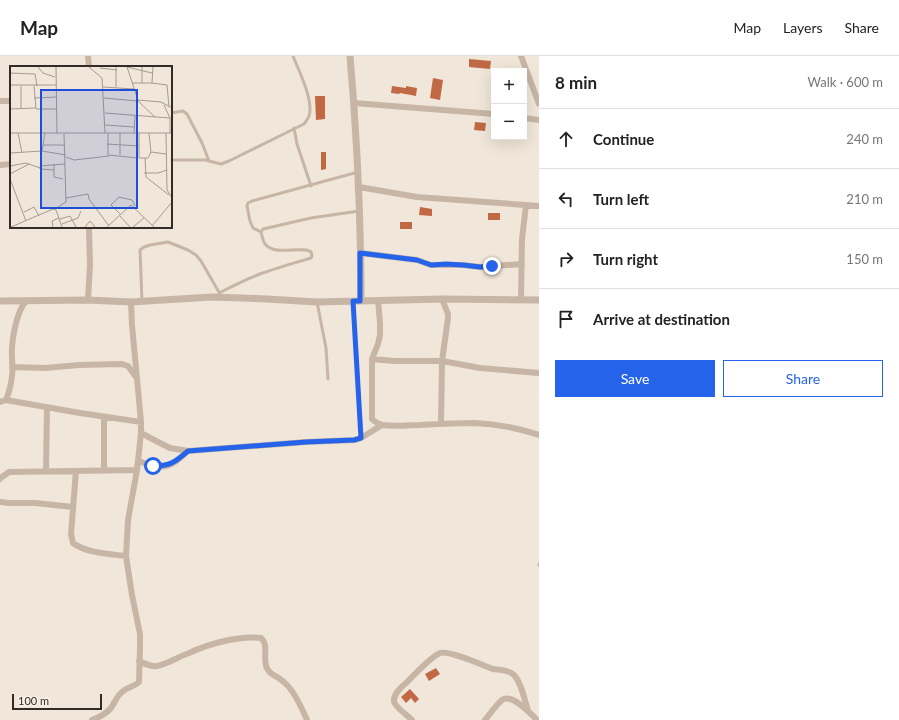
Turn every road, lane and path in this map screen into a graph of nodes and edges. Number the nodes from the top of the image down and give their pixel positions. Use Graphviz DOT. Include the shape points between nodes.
graph roads {
  1 [pos="293,56"];
  2 [pos="350,56"];
  3 [pos="521,56"];
  4 [pos="354,103"];
  5 [pos="539,104"];
  6 [pos="172,113"];
  7 [pos="491,114"];
  8 [pos="527,118"];
  9 [pos="539,120"];
  10 [pos="294,128"];
  11 [pos="172,160"];
  12 [pos="209,161"];
  13 [pos="10,164"];
  14 [pos="0,165"];
  15 [pos="358,172"];
  16 [pos="311,186"];
  17 [pos="359,187"];
  18 [pos="526,205"];
  19 [pos="539,206"];
  20 [pos="360,211"];
  21 [pos="89,228"];
  22 [pos="261,232"];
  23 [pos="360,253"];
  24 [pos="522,264"];
  25 [pos="220,295"];
  26 [pos="442,299"];
  27 [pos="88,300"];
  28 [pos="378,300"];
  29 [pos="521,300"];
  30 [pos="539,300"];
  31 [pos="0,301"];
  32 [pos="26,301"];
  33 [pos="142,301"];
  34 [pos="357,301"];
  35 [pos="131,302"];
  36 [pos="317,302"];
  37 [pos="372,358"];
  38 [pos="442,361"];
  39 [pos="12,367"];
  40 [pos="539,373"];
  41 [pos="137,377"];
  42 [pos="328,379"];
  43 [pos="3,401"];
  44 [pos="47,408"];
  45 [pos="104,417"];
  46 [pos="372,419"];
  47 [pos="141,422"];
  48 [pos="441,424"];
  49 [pos="382,425"];
  50 [pos="141,433"];
  51 [pos="368,434"];
  52 [pos="539,435"];
  53 [pos="361,438"];
  54 [pos="188,451"];
  55 [pos="138,460"];
  56 [pos="104,470"];
  57 [pos="137,470"];
  58 [pos="46,471"];
  59 [pos="76,471"];
  60 [pos="0,479"];
  61 [pos="0,502"];
  62 [pos="73,507"];
  63 [pos="126,556"];
  64 [pos="139,662"];
  65 [pos="528,711"];
  66 [pos="102,718"];
  67 [pos="92,720"];
  68 [pos="307,720"];
  69 [pos="412,720"];
  70 [pos="485,720"];
  71 [pos="537,720"];
  1 -- 10 [label="lane" via="310,99 309,118 304,124"];
  2 -- 4 [label="street"];
  3 -- 5 [label="street"];
  4 -- 7 [label="street"];
  4 -- 15 [label="street"];
  6 -- 12 [label="lane" via="183,111 187,114"];
  8 -- 9 [label="street"];
  10 -- 12 [label="lane" via="229,161 221,164"];
  10 -- 16 [label="lane"];
  11 -- 12 [label="lane"];
  13 -- 14 [label="street"];
  15 -- 16 [label="lane"];
  15 -- 17 [label="street"];
  16 -- 22 [label="lane" via="248,203 252,225"];
  17 -- 18 [label="street" via="417,197"];
  17 -- 20 [label="street"];
  18 -- 19 [label="street"];
  18 -- 24 [label="street"];
  20 -- 22 [label="lane" via="311,218 264,228"];
  20 -- 23 [label="street"];
  21 -- 27 [label="street"];
  22 -- 25 [label="lane" via="266,246 272,249 307,249 312,252 312,256 245,280"];
  23 -- 24 [label="street" via="417,260 431,265 480,267"];
  23 -- 34 [label="street"];
  24 -- 29 [label="street"];
  25 -- 33 [label="street"];
  25 -- 33 [label="lane" via="196,255 168,242 150,245 140,250"];
  25 -- 36 [label="street"];
  26 -- 28 [label="street"];
  26 -- 29 [label="street"];
  26 -- 38 [label="street" via="448,318"];
  27 -- 32 [label="street"];
  27 -- 35 [label="street"];
  28 -- 34 [label="street"];
  28 -- 37 [label="street" via="380,335"];
  29 -- 30 [label="street"];
  31 -- 32 [label="street"];
  32 -- 39 [label="street" via="17,317"];
  33 -- 35 [label="street"];
  34 -- 36 [label="street"];
  34 -- 53 [label="lane"];
  35 -- 41 [label="street"];
  36 -- 42 [label="lane" via="326,348"];
  37 -- 38 [label="street" via="394,361"];
  37 -- 46 [label="street"];
  38 -- 40 [label="street" via="480,368"];
  38 -- 48 [label="street"];
  39 -- 41 [label="street" via="122,364 128,366"];
  39 -- 43 [label="street" via="13,375"];
  41 -- 47 [label="street"];
  43 -- 44 [label="street"];
  44 -- 45 [label="street"];
  44 -- 58 [label="street"];
  45 -- 47 [label="street"];
  45 -- 56 [label="street"];
  46 -- 49 [label="street"];
  46 -- 51 [label="street"];
  47 -- 50 [label="street"];
  48 -- 49 [label="street"];
  48 -- 52 [label="street" via="476,423 504,426"];
  49 -- 51 [label="street"];
  50 -- 54 [label="street" via="170,448"];
  50 -- 55 [label="street"];
  51 -- 53 [label="street"];
  53 -- 54 [label="street"];
  54 -- 55 [label="street" via="175,462 165,466 153,466"];
  55 -- 57 [label="street"];
  56 -- 57 [label="street"];
  56 -- 59 [label="street"];
  57 -- 63 [label="street" via="128,520"];
  58 -- 59 [label="street"];
  58 -- 60 [label="street" via="10,472"];
  59 -- 62 [label="street"];
  61 -- 62 [label="street"];
  62 -- 63 [label="street" via="70,534 76,546"];
  63 -- 64 [label="street" via="140,634"];
  64 -- 66 [label="street" via="139,682 122,692"];
  64 -- 68 [label="street" via="155,666 212,644 261,638 264,641 267,670 289,686"];
  65 -- 69 [label="street" via="517,678 512,673 446,652 434,657 396,693 394,704"];
  65 -- 70 [label="street" via="506,698"];
  65 -- 71 [label="street"];
  66 -- 67 [label="street"];
}
